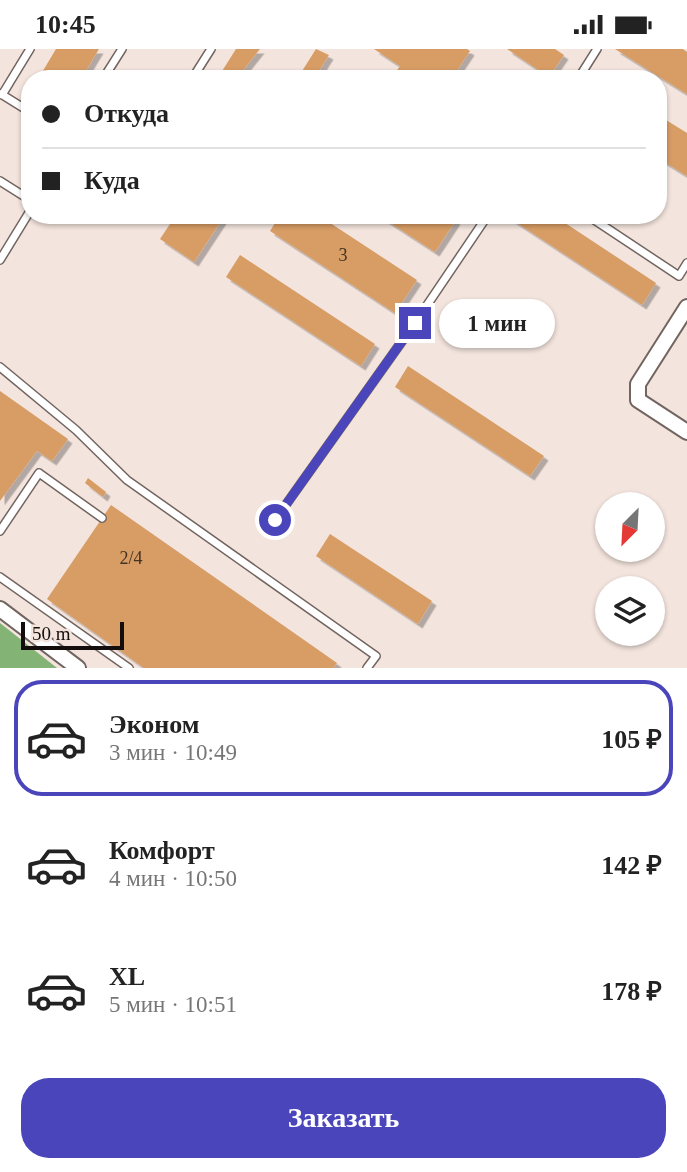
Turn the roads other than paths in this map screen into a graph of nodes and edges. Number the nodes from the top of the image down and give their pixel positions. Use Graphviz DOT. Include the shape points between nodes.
graph roads {
  1 [pos="30,49"];
  2 [pos="122,49"];
  3 [pos="211,49"];
  4 [pos="597,49"];
  5 [pos="109,70"];
  6 [pos="198,70"];
  7 [pos="584,70"];
  8 [pos="1,94"];
  9 [pos="21,106"];
  10 [pos="0,181"];
  11 [pos="21,194"];
  12 [pos="22,224"];
  13 [pos="482,224"];
  14 [pos="601,224"];
  15 [pos="0,260"];
  16 [pos="687,263"];
  17 [pos="687,307"];
  18 [pos="0,367"];
  19 [pos="687,432"];
  20 [pos="102,518"];
  21 [pos="275,520"];
  22 [pos="0,531"];
  23 [pos="0,577"];
  24 [pos="0,609"];
  25 [pos="78,668"];
  26 [pos="129,668"];
  27 [pos="367,668"];
  1 -- 8 [label="lane"];
  2 -- 5 [label="lane"];
  3 -- 6 [label="lane"];
  4 -- 7 [label="lane"];
  8 -- 9 [label="lane"];
  10 -- 11 [label="lane"];
  12 -- 15 [label="lane"];
  13 -- 21 [label="lane"];
  14 -- 16 [label="lane" via="679,276"];
  17 -- 19 [label="street" via="638,384 638,400"];
  18 -- 27 [label="lane" via="127,480 376,656"];
  20 -- 22 [label="lane" via="39,473"];
  23 -- 26 [label="lane"];
  24 -- 25 [label="street"];
}
